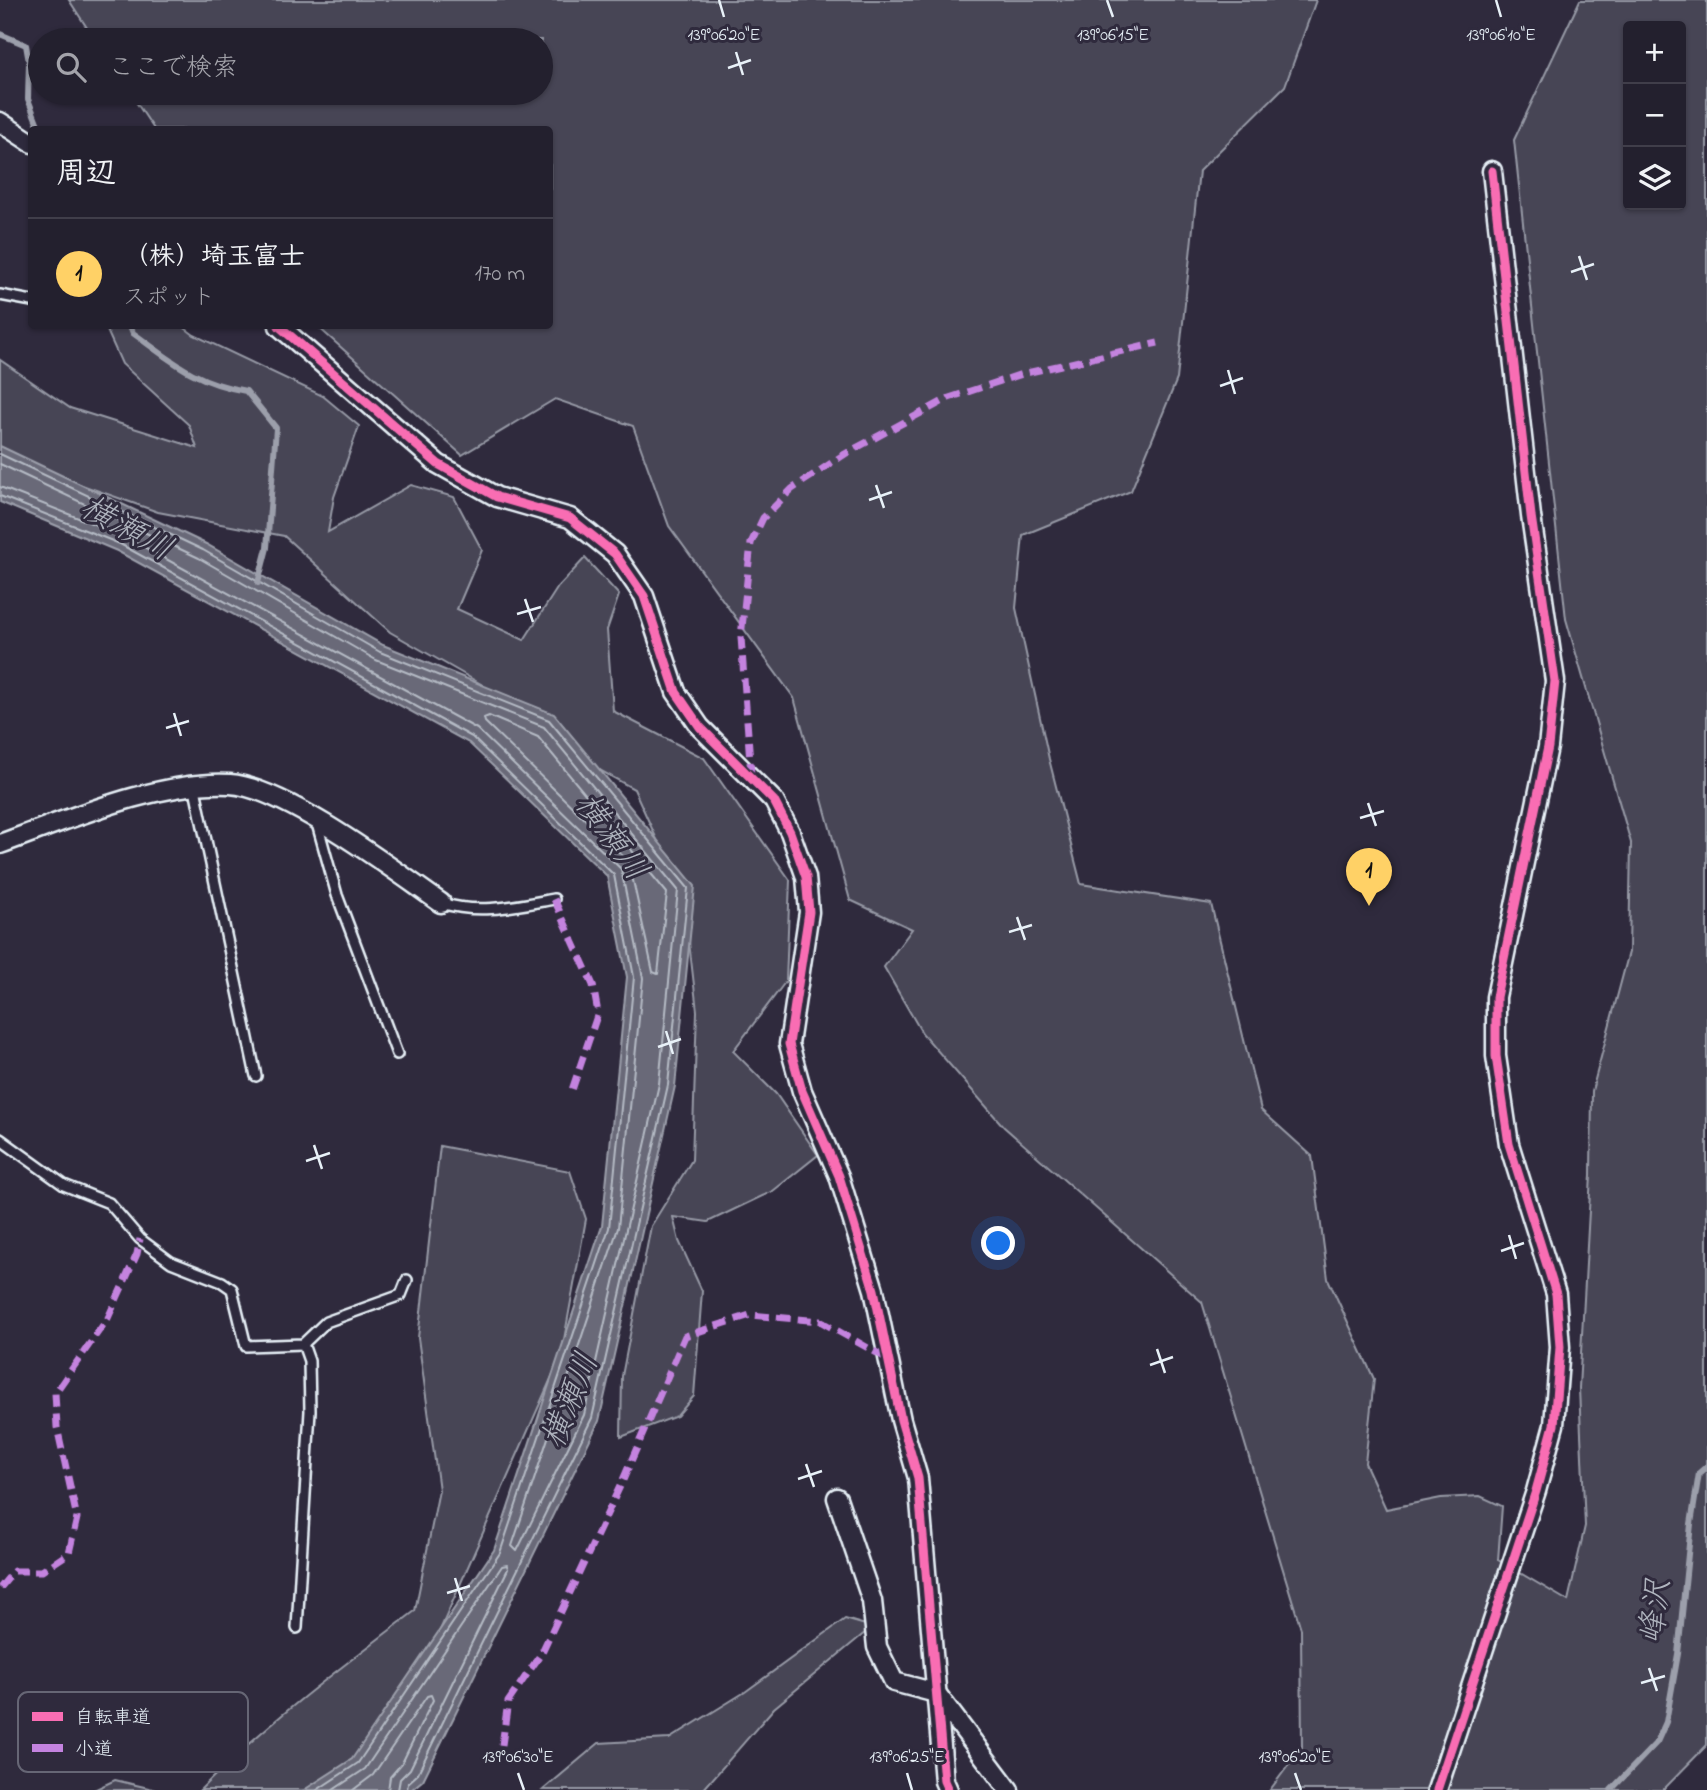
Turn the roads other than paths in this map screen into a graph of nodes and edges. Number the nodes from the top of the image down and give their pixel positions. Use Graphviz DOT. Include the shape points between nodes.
graph roads {
  1 [pos="0,122"];
  2 [pos="28,140"];
  3 [pos="1492,171"];
  4 [pos="0,295"];
  5 [pos="28,300"];
  6 [pos="282,329"];
  7 [pos="194,784"];
  8 [pos="316,819"];
  9 [pos="0,844"];
  10 [pos="554,899"];
  11 [pos="441,903"];
  12 [pos="397,1054"];
  13 [pos="256,1076"];
  14 [pos="0,1139"];
  15 [pos="407,1280"];
  16 [pos="303,1344"];
  17 [pos="837,1499"];
  18 [pos="297,1628"];
  19 [pos="936,1693"];
  20 [pos="948,1790"];
  21 [pos="1009,1790"];
  22 [pos="1437,1790"];
  1 -- 2 [label="street"];
  3 -- 22 [label="street" via="1531,516 1555,681 1548,747 1496,997 1496,1056 1509,1144 1556,1294 1560,1348 1554,1425 1536,1491"];
  4 -- 5 [label="lane"];
  6 -- 19 [label="street" via="438,464 497,497 570,518 615,554 644,596 676,692 700,727 774,801 790,832 806,877 809,912 789,1044 802,1091 839,1176 874,1290 898,1408 918,1478"];
  7 -- 8 [label="street" via="232,784 262,792"];
  7 -- 9 [label="street" via="101,808"];
  7 -- 13 [label="lane"];
  8 -- 11 [label="street"];
  8 -- 12 [label="lane" via="338,895"];
  10 -- 11 [label="lane" via="497,909 465,910"];
  14 -- 16 [label="lane" via="64,1185 108,1203 140,1239 172,1262 232,1289 246,1346"];
  15 -- 16 [label="lane" via="401,1296 326,1322"];
  16 -- 18 [label="lane" via="309,1361 310,1411"];
  17 -- 19 [label="street" via="872,1601 877,1647 894,1682"];
  19 -- 20 [label="street"];
  19 -- 21 [label="street"];
}
